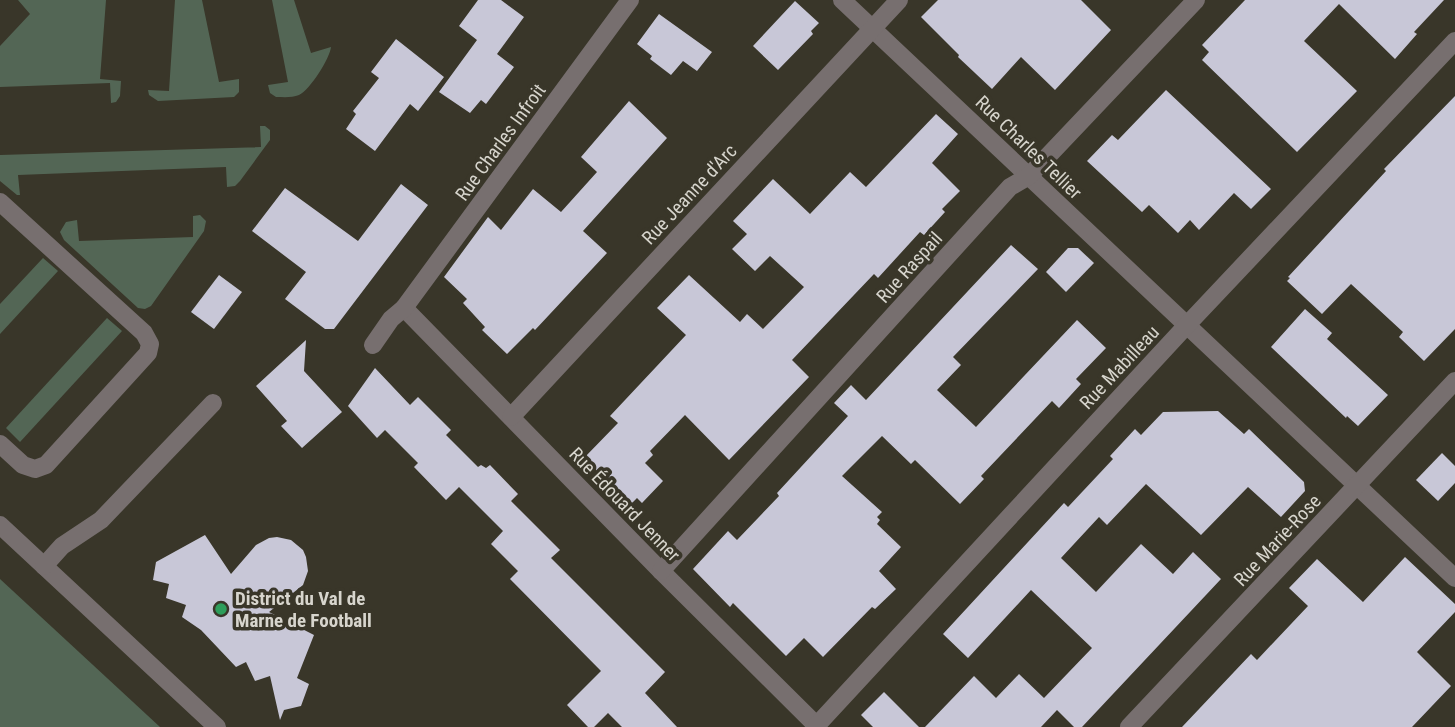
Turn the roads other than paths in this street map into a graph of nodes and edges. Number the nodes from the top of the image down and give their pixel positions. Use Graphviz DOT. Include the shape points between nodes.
graph roads {
  1 [pos="630,0"];
  2 [pos="842,0"];
  3 [pos="898,0"];
  4 [pos="1196,0"];
  5 [pos="872,28"];
  6 [pos="1455,41"];
  7 [pos="1029,176"];
  8 [pos="0,201"];
  9 [pos="404,308"];
  10 [pos="1186,326"];
  11 [pos="373,345"];
  12 [pos="1455,381"];
  13 [pos="213,404"];
  14 [pos="511,416"];
  15 [pos="0,444"];
  16 [pos="1357,485"];
  17 [pos="0,525"];
  18 [pos="44,566"];
  19 [pos="661,571"];
  20 [pos="1455,578"];
  21 [pos="818,726"];
  22 [pos="217,727"];
  23 [pos="1129,727"];
  1 -- 9 [label="street, Rue Charles Infroit"];
  2 -- 5 [label="street, Rue Charles Tellier"];
  3 -- 5 [label="street, Rue Jeanne d'Arc"];
  4 -- 7 [label="street, Rue Raspail"];
  5 -- 7 [label="street, Rue Charles Tellier"];
  5 -- 14 [label="street, Rue Jeanne d'Arc"];
  6 -- 10 [label="street, Rue Mabilleau"];
  7 -- 10 [label="street, Rue Charles Tellier"];
  7 -- 19 [label="street, Rue Raspail" via="1010,187"];
  8 -- 15 [label="street" via="144,333 150,344 148,354 46,465 35,470 23,465"];
  9 -- 11 [label="street, Rue Charles Infroit"];
  9 -- 14 [label="street, Rue Édouard Jenner"];
  10 -- 16 [label="street, Rue Charles Tellier"];
  10 -- 21 [label="street, Rue Mabilleau"];
  12 -- 16 [label="street, Rue Marie-Rose"];
  13 -- 18 [label="street" via="101,520 62,546"];
  14 -- 19 [label="street, Rue Édouard Jenner"];
  16 -- 20 [label="street, Rue Charles Tellier"];
  16 -- 23 [label="street, Rue Marie-Rose"];
  17 -- 18 [label="street"];
  18 -- 22 [label="street"];
  19 -- 21 [label="street, Rue Édouard Jenner"];
}
